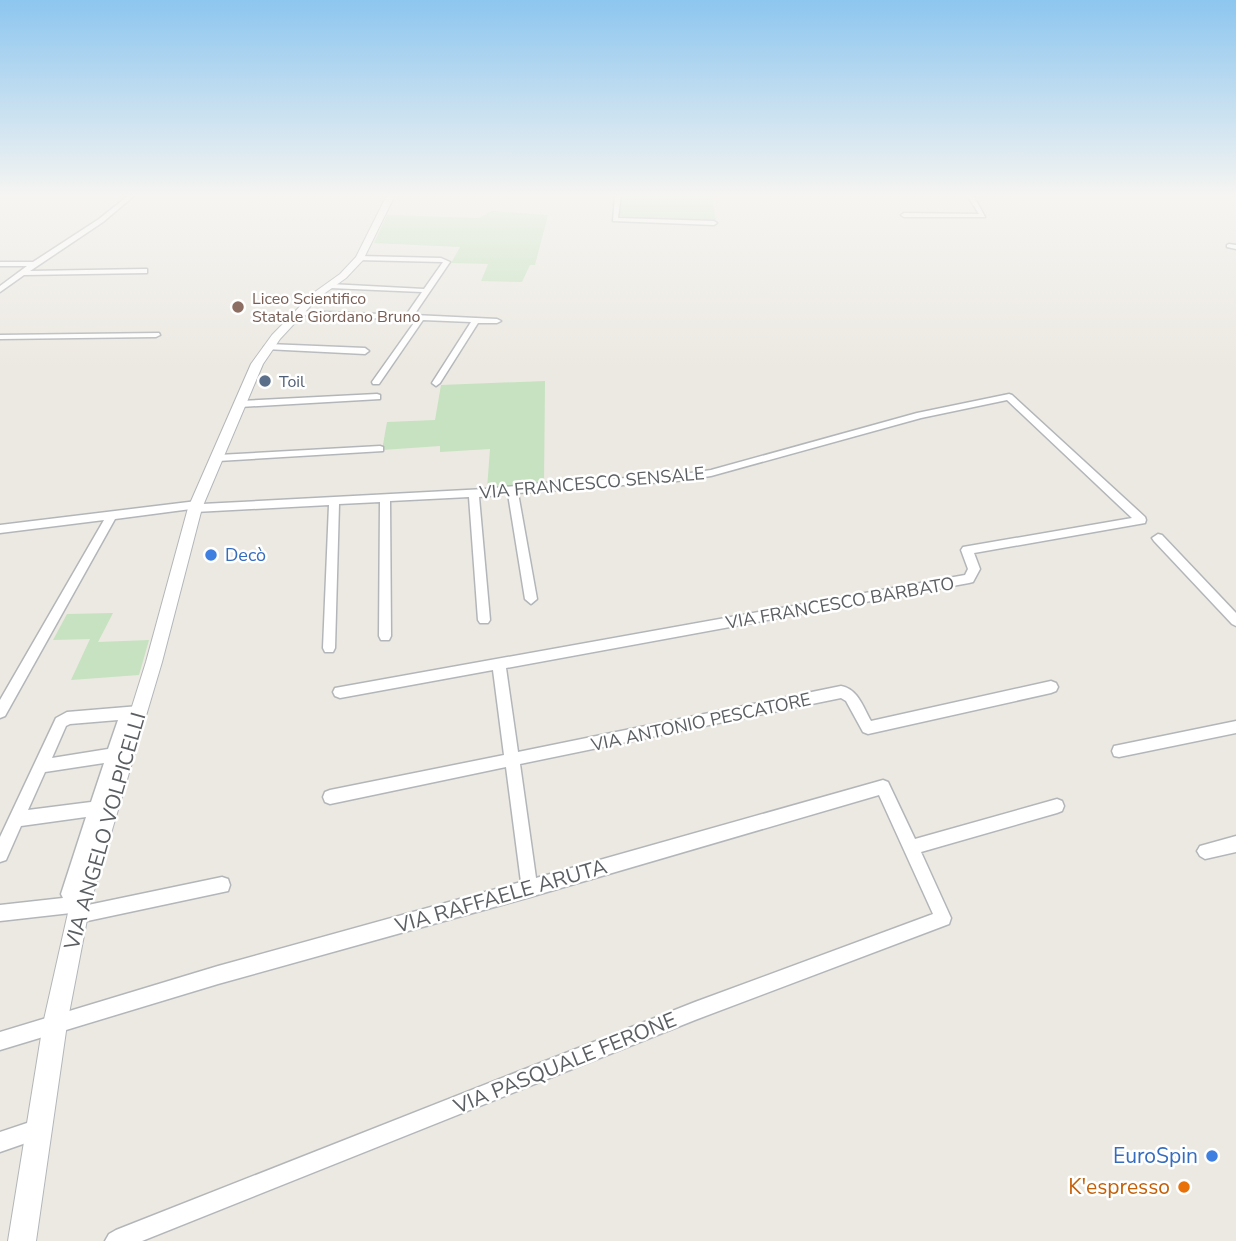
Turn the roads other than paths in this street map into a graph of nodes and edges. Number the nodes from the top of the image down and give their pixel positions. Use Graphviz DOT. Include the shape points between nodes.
graph roads {
  1 [pos="48,253"];
  2 [pos="362,253"];
  3 [pos="360,258"];
  4 [pos="0,264"];
  5 [pos="31,264"];
  6 [pos="144,271"];
  7 [pos="20,273"];
  8 [pos="330,286"];
  9 [pos="421,289"];
  10 [pos="0,290"];
  11 [pos="299,313"];
  12 [pos="408,317"];
  13 [pos="421,318"];
  14 [pos="476,320"];
  15 [pos="497,321"];
  16 [pos="156,335"];
  17 [pos="0,337"];
  18 [pos="268,347"];
  19 [pos="365,351"];
  20 [pos="376,382"];
  21 [pos="436,383"];
  22 [pos="377,397"];
  23 [pos="240,404"];
  24 [pos="1019,405"];
  25 [pos="380,449"];
  26 [pos="218,458"];
  27 [pos="512,489"];
  28 [pos="474,494"];
  29 [pos="385,499"];
  30 [pos="334,502"];
  31 [pos="196,507"];
  32 [pos="112,515"];
  33 [pos="0,529"];
  34 [pos="1158,538"];
  35 [pos="531,598"];
  36 [pos="484,620"];
  37 [pos="1236,621"];
  38 [pos="385,636"];
  39 [pos="329,648"];
  40 [pos="499,664"];
  41 [pos="1051,687"];
  42 [pos="340,692"];
  43 [pos="0,712"];
  44 [pos="133,712"];
  45 [pos="1236,727"];
  46 [pos="1119,751"];
  47 [pos="112,755"];
  48 [pos="512,761"];
  49 [pos="41,766"];
  50 [pos="330,797"];
  51 [pos="1057,806"];
  52 [pos="94,809"];
  53 [pos="16,819"];
  54 [pos="1236,844"];
  55 [pos="912,847"];
  56 [pos="1205,850"];
  57 [pos="0,854"];
  58 [pos="222,885"];
  59 [pos="530,889"];
  60 [pos="76,905"];
  61 [pos="0,913"];
  62 [pos="55,1024"];
  63 [pos="0,1041"];
  64 [pos="39,1129"];
  65 [pos="0,1142"];
  66 [pos="22,1241"];
  67 [pos="116,1241"];
  1 -- 5 [label="street"];
  2 -- 3 [label="street"];
  3 -- 8 [label="street, VIA ANGELO VOLPICELLI"];
  3 -- 12 [label="street" via="444,261"];
  4 -- 5 [label="street"];
  5 -- 7 [label="street"];
  6 -- 7 [label="street"];
  7 -- 10 [label="street"];
  8 -- 9 [label="street"];
  8 -- 11 [label="street, VIA ANGELO VOLPICELLI"];
  11 -- 12 [label="street"];
  11 -- 18 [label="street, VIA ANGELO VOLPICELLI"];
  12 -- 13 [label="street"];
  13 -- 14 [label="street"];
  13 -- 20 [label="street"];
  14 -- 15 [label="street"];
  14 -- 21 [label="street"];
  16 -- 17 [label="street"];
  18 -- 19 [label="street"];
  18 -- 23 [label="street, VIA ANGELO VOLPICELLI"];
  22 -- 23 [label="street"];
  23 -- 26 [label="street, VIA ANGELO VOLPICELLI"];
  24 -- 27 [label="street, VIA FRANCESCO SENSALE" via="1009,397 979,401 711,472"];
  24 -- 40 [label="street, VIA FRANCESCO BARBATO" via="1141,520 967,550 974,569 969,579"];
  25 -- 26 [label="street"];
  26 -- 31 [label="street, VIA ANGELO VOLPICELLI"];
  27 -- 28 [label="street, VIA FRANCESCO SENSALE"];
  27 -- 35 [label="street"];
  28 -- 29 [label="street, VIA FRANCESCO SENSALE"];
  28 -- 36 [label="street"];
  29 -- 30 [label="street, VIA FRANCESCO SENSALE"];
  29 -- 38 [label="street"];
  30 -- 31 [label="street, VIA FRANCESCO SENSALE"];
  30 -- 39 [label="street"];
  31 -- 32 [label="street, VIA FRANCESCO SENSALE"];
  31 -- 44 [label="street, VIA ANGELO VOLPICELLI"];
  32 -- 33 [label="street, VIA FRANCESCO SENSALE"];
  32 -- 43 [label="street"];
  34 -- 37 [label="street"];
  40 -- 42 [label="street, VIA FRANCESCO BARBATO"];
  40 -- 48 [label="street"];
  41 -- 48 [label="street, VIA ANTONIO PESCATORE" via="868,728 851,697 841,692"];
  44 -- 47 [label="street"];
  44 -- 49 [label="street" via="67,718"];
  44 -- 60 [label="street, VIA ANGELO VOLPICELLI"];
  45 -- 46 [label="street"];
  47 -- 49 [label="street"];
  47 -- 52 [label="street"];
  48 -- 50 [label="street, VIA ANTONIO PESCATORE"];
  48 -- 59 [label="street"];
  49 -- 53 [label="street"];
  51 -- 55 [label="street"];
  52 -- 53 [label="street"];
  52 -- 60 [label="street"];
  53 -- 57 [label="street"];
  54 -- 56 [label="street"];
  55 -- 59 [label="street, VIA RAFFAELE ARUTA" via="883,787"];
  55 -- 67 [label="street, VIA PASQUALE FERONE" via="943,918 695,1011"];
  58 -- 60 [label="street"];
  59 -- 62 [label="street, VIA RAFFAELE ARUTA"];
  60 -- 61 [label="street"];
  60 -- 62 [label="street, VIA ANGELO VOLPICELLI"];
  62 -- 63 [label="street, VIA RAFFAELE ARUTA"];
  62 -- 64 [label="street, VIA ANGELO VOLPICELLI"];
  64 -- 65 [label="street"];
  64 -- 66 [label="street, VIA ANGELO VOLPICELLI"];
}
